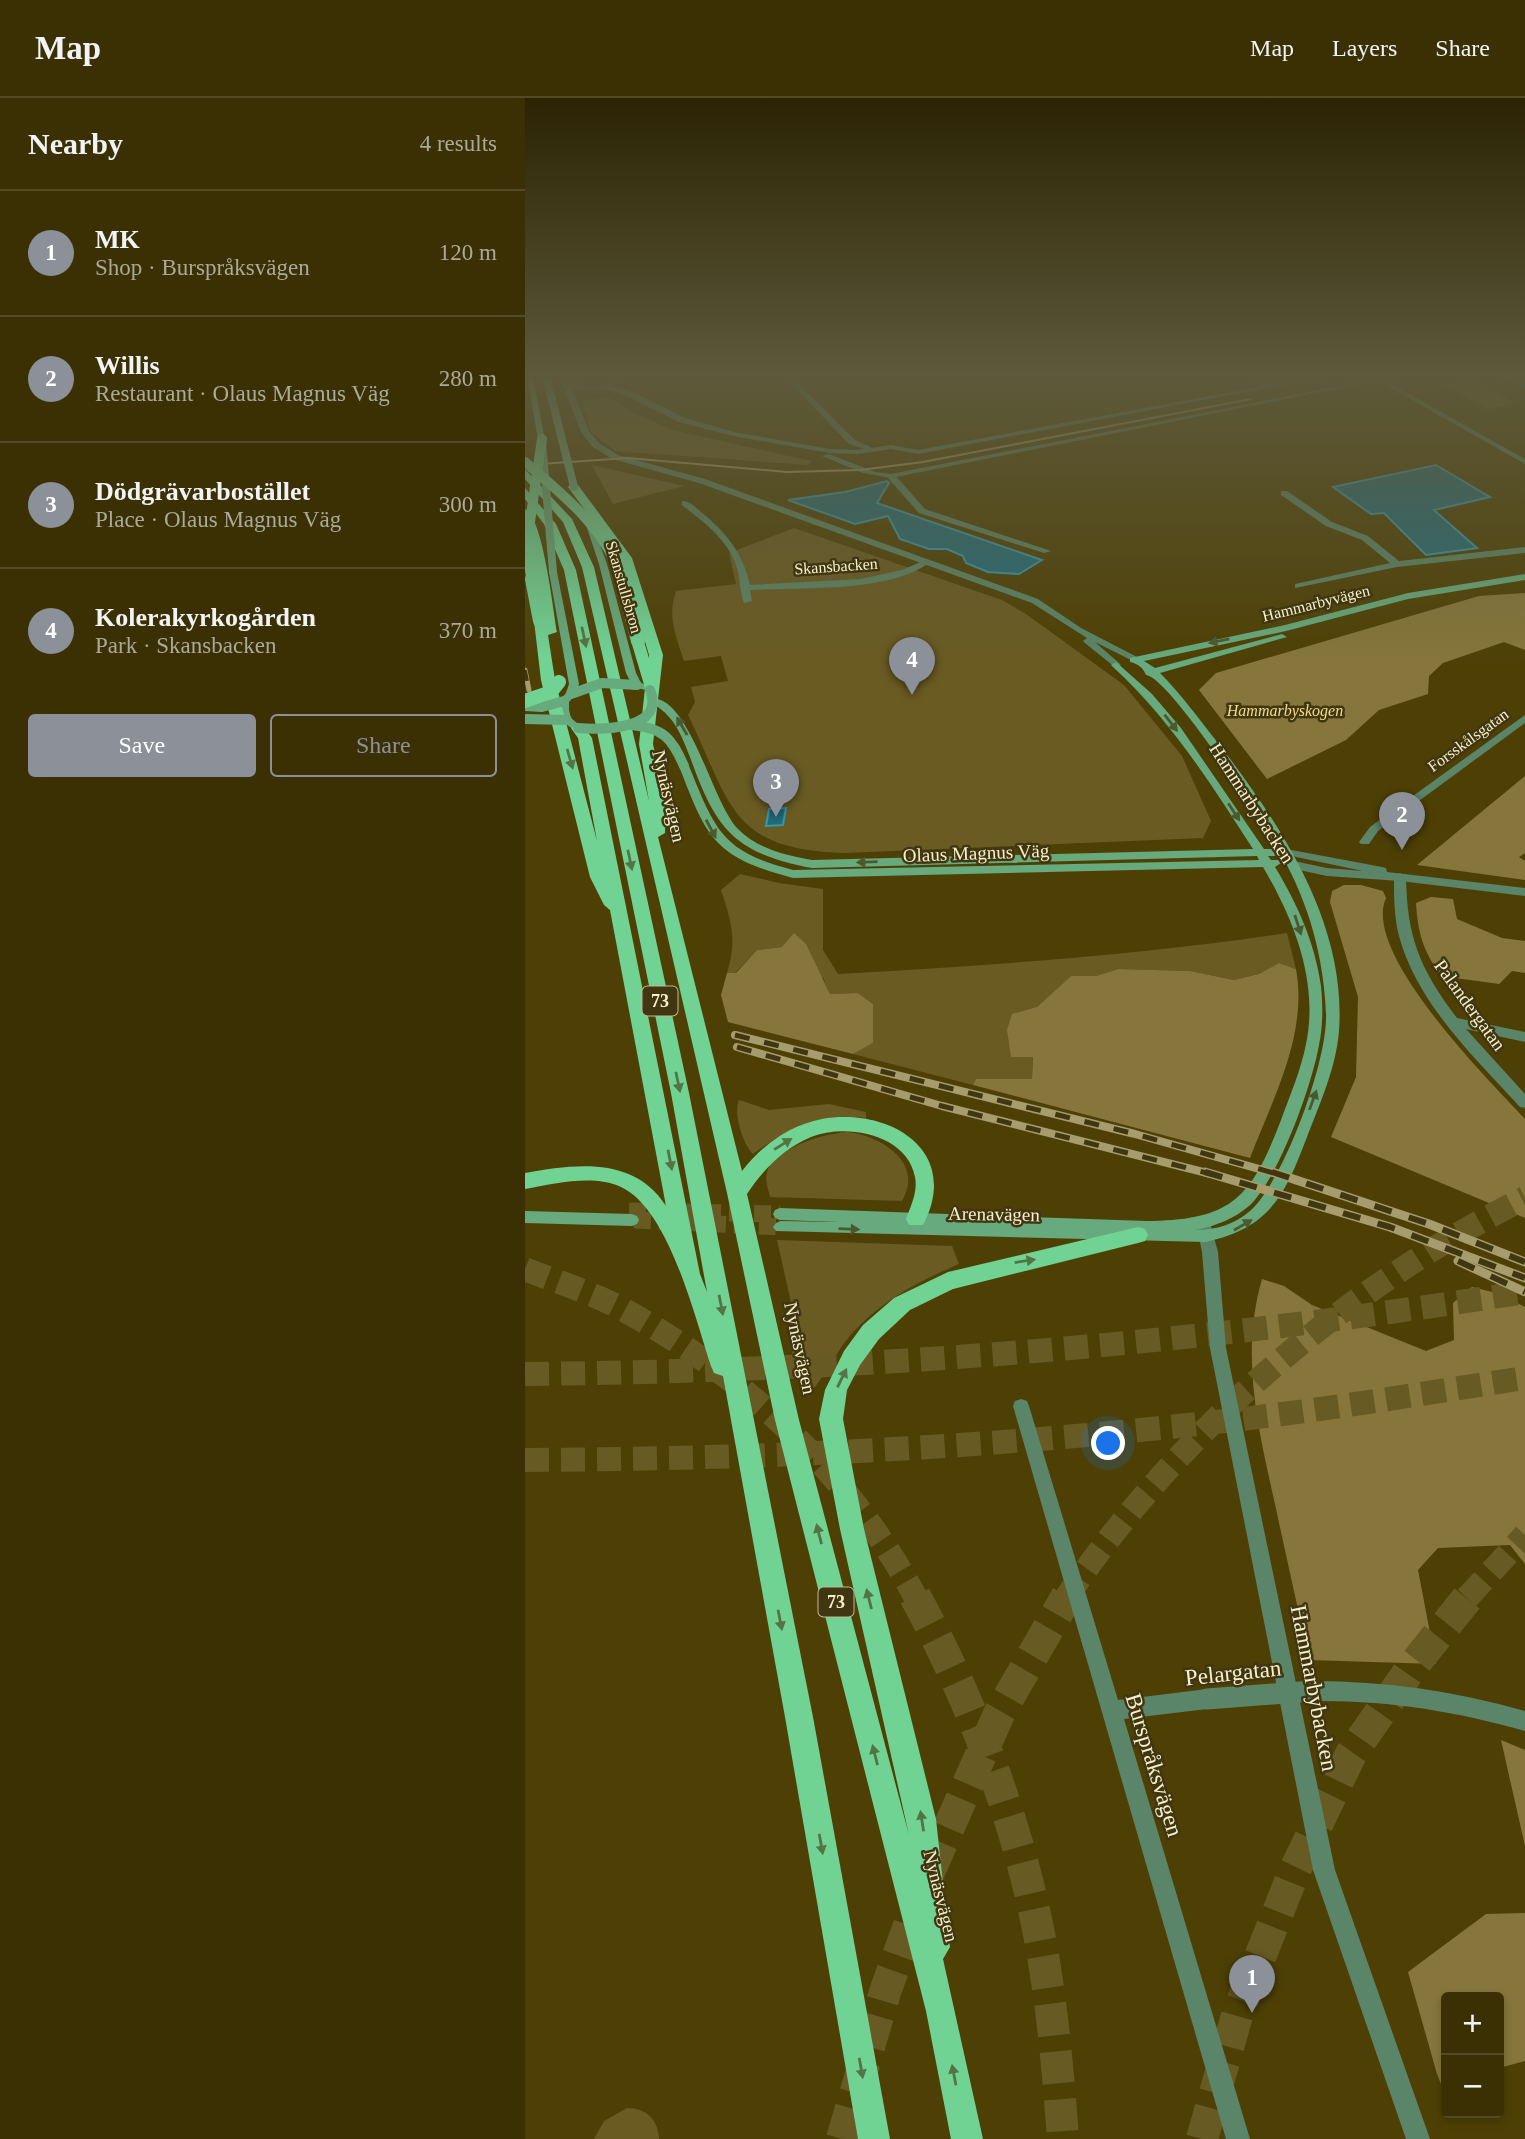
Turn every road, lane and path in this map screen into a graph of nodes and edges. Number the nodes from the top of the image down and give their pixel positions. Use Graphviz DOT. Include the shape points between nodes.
graph roads {
  1 [pos="535,471"];
  2 [pos="537,471"];
  3 [pos="545,471"];
  4 [pos="570,471"];
  5 [pos="667,471"];
  6 [pos="862,471"];
  7 [pos="912,471"];
  8 [pos="913,471"];
  9 [pos="525,472"];
  10 [pos="891,476"];
  11 [pos="574,487"];
  12 [pos="905,487"];
  13 [pos="525,491"];
  14 [pos="1284,493"];
  15 [pos="685,503"];
  16 [pos="525,510"];
  17 [pos="1525,550"];
  18 [pos="1047,551"];
  19 [pos="925,563"];
  20 [pos="1397,564"];
  21 [pos="579,568"];
  22 [pos="1525,577"];
  23 [pos="1525,583"];
  24 [pos="1298,586"];
  25 [pos="746,588"];
  26 [pos="747,601"];
  27 [pos="540,621"];
  28 [pos="1078,630"];
  29 [pos="656,655"];
  30 [pos="1136,659"];
  31 [pos="1116,665"];
  32 [pos="1155,671"];
  33 [pos="1131,678"];
  34 [pos="637,684"];
  35 [pos="652,695"];
  36 [pos="567,698"];
  37 [pos="525,704"];
  38 [pos="1525,718"];
  39 [pos="525,719"];
  40 [pos="573,724"];
  41 [pos="632,725"];
  42 [pos="1365,842"];
  43 [pos="1286,852"];
  44 [pos="1265,857"];
  45 [pos="1294,865"];
  46 [pos="657,867"];
  47 [pos="1400,877"];
  48 [pos="1525,892"];
  49 [pos="625,931"];
  50 [pos="1456,1022"];
  51 [pos="1525,1037"];
  52 [pos="1525,1103"];
  53 [pos="525,1181"];
  54 [pos="737,1193"];
  55 [pos="525,1208"];
  56 [pos="525,1217"];
  57 [pos="916,1219"];
  58 [pos="1205,1229"];
  59 [pos="1138,1235"];
  60 [pos="690,1274"];
  61 [pos="1021,1406"];
  62 [pos="745,1433"];
  63 [pos="1110,1711"];
  64 [pos="1525,1721"];
  65 [pos="941,2011"];
  66 [pos="874,2139"];
  67 [pos="967,2139"];
  68 [pos="1238,2139"];
  69 [pos="1418,2139"];
  1 -- 35 [label="highway, bridge" via="586,519 608,548 630,608"];
  2 -- 27 [label="highway, bridge" via="526,549"];
  3 -- 36 [label="main road, bridge" via="553,572 574,684"];
  4 -- 11 [label="main road, Skanstullsbron, bridge"];
  5 -- 19 [label="street, Hammarbybacken"];
  6 -- 10 [label="street"];
  7 -- 10 [label="street"];
  8 -- 12 [label="street"];
  9 -- 21 [label="highway, bridge" via="568,521"];
  10 -- 12 [label="street"];
  11 -- 29 [label="highway" via="626,558"];
  11 -- 34 [label="main road, Skanstullsbron, bridge" via="603,564"];
  12 -- 18 [label="street" via="922,511"];
  13 -- 21 [label="highway, bridge"];
  14 -- 20 [label="street" via="1329,524 1365,538"];
  15 -- 25 [label="street" via="735,548"];
  16 -- 37 [label="highway, bridge" via="534,535 559,682 551,692"];
  17 -- 20 [label="street"];
  19 -- 25 [label="street, Skansbacken" via="868,580"];
  19 -- 28 [label="street, Hammarbybacken" via="1035,601"];
  20 -- 24 [label="street"];
  21 -- 46 [label="highway, Nynäsvägen / 73"];
  21 -- 62 [label="highway, 73, one-way"];
  22 -- 30 [label="main road, Hammarbyvägen, one-way" via="1408,596 1286,628"];
  23 -- 32 [label="main road, Hammarbyvägen" via="1370,609"];
  25 -- 26 [label="street"];
  27 -- 49 [label="highway, one-way" via="548,680 598,877"];
  28 -- 30 [label="street, Hammarbybacken"];
  28 -- 31 [label="street, Hammarbybacken"];
  29 -- 46 [label="highway" via="646,744 657,799"];
  30 -- 31 [label="main road, Hammarbyvägen"];
  30 -- 32 [label="main road, Hammarbybacken"];
  31 -- 33 [label="main road, Hammarbybacken"];
  32 -- 33 [label="main road, Hammarbyvägen"];
  32 -- 43 [label="main road, Hammarbybacken" via="1223,755"];
  33 -- 44 [label="main road, Hammarbybacken, one-way" via="1199,758"];
  34 -- 35 [label="main road, Olaus Magnus Väg, bridge"];
  34 -- 36 [label="main road, bridge" via="602,683"];
  35 -- 41 [label="main road, bridge" via="644,717"];
  44 -- 35 [label="main road, Olaus Magnus Väg, one-way" via="799,862 759,851 739,839 725,822 686,732 675,714"];
  36 -- 37 [label="main road, bridge" via="549,706"];
  36 -- 40 [label="main road, bridge" via="563,712"];
  38 -- 42 [label="street, Forsskålsgatan" via="1374,829"];
  39 -- 40 [label="main road, bridge"];
  40 -- 41 [label="main road, bridge" via="597,730"];
  40 -- 49 [label="highway" via="585,738"];
  41 -- 44 [label="main road, Olaus Magnus Väg, one-way, bridge" via="661,729 671,736 716,840 751,863 793,874"];
  43 -- 44 [label="main road, Olaus Magnus Väg"];
  43 -- 45 [label="main road, Hammarbybacken"];
  43 -- 47 [label="street, Olaus Magnus Väg" via="1363,865"];
  44 -- 45 [label="main road, Olaus Magnus Väg"];
  44 -- 58 [label="main road, Hammarbybacken, one-way" via="1298,922 1312,973 1316,1017 1312,1054 1264,1177 1243,1203"];
  45 -- 47 [label="street, Olaus Magnus Väg"];
  58 -- 45 [label="main road, Hammarbybacken, one-way" via="1229,1233 1253,1219 1270,1198 1290,1164 1328,1058 1333,1020 1329,974"];
  46 -- 54 [label="highway, Nynäsvägen / 73"];
  47 -- 48 [label="street, Olaus Magnus Väg"];
  47 -- 50 [label="street, Palandergatan" via="1406,938 1425,982"];
  49 -- 60 [label="highway, one-way"];
  50 -- 51 [label="street"];
  50 -- 52 [label="street, Palandergatan"];
  53 -- 60 [label="highway" via="568,1173 638,1186 651,1198"];
  54 -- 57 [label="highway, one-way" via="755,1165 806,1131 832,1125 866,1126 897,1138 922,1165 924,1196"];
  65 -- 54 [label="highway, Nynäsvägen / 73, one-way" via="787,1420"];
  55 -- 56 [label="main road" via="631,1215"];
  57 -- 58 [label="main road, Arenavägen"];
  57 -- 59 [label="main road, Arenavägen, one-way" via="780,1221"];
  58 -- 59 [label="main road, Arenavägen"];
  58 -- 69 [label="street, Hammarbybacken" via="1218,1349 1324,1870"];
  65 -- 59 [label="highway, one-way" via="922,1819 852,1529 831,1419 836,1390 871,1332 902,1304 948,1280"];
  60 -- 62 [label="highway"];
  61 -- 63 [label="street, Burspråksvägen"];
  62 -- 66 [label="highway, 73, one-way"];
  63 -- 64 [label="street, Pelargatan, bridge" via="1280,1692 1357,1690 1437,1698"];
  63 -- 68 [label="street, Burspråksvägen"];
  67 -- 65 [label="highway, Nynäsvägen / 73, one-way"];
}
